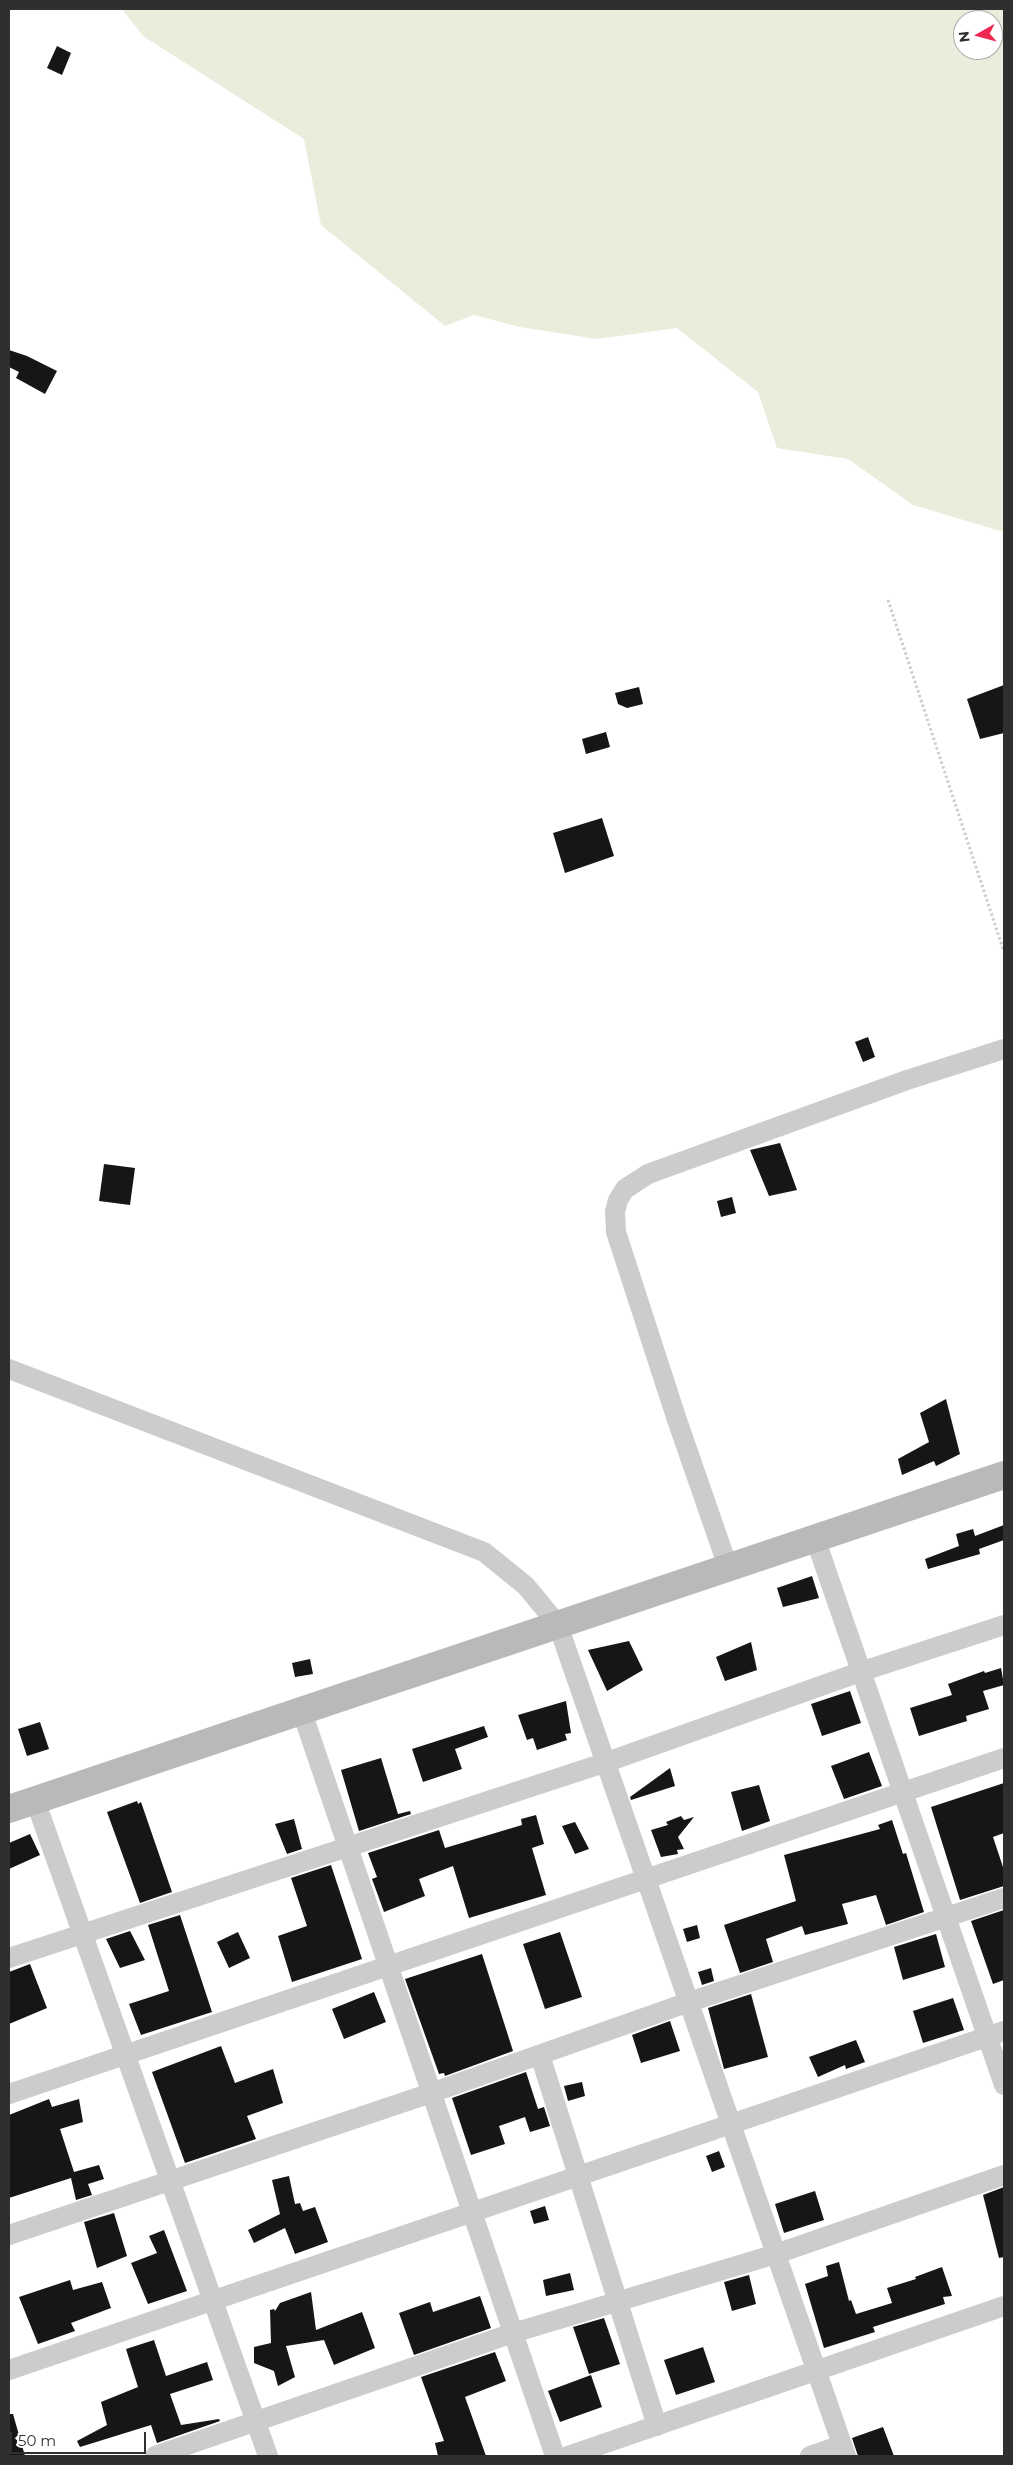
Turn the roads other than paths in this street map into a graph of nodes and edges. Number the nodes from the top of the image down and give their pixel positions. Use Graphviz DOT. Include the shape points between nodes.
graph roads {
  1 [pos="1004,1049"];
  2 [pos="9,1369"];
  3 [pos="1004,1474"];
  4 [pos="815,1538"];
  5 [pos="728,1567"];
  6 [pos="558,1625"];
  7 [pos="1004,1625"];
  8 [pos="860,1672"];
  9 [pos="302,1712"];
  10 [pos="1004,1758"];
  11 [pos="607,1762"];
  12 [pos="903,1792"];
  13 [pos="34,1800"];
  14 [pos="9,1809"];
  15 [pos="346,1846"];
  16 [pos="646,1879"];
  17 [pos="1004,1898"];
  18 [pos="946,1918"];
  19 [pos="84,1934"];
  20 [pos="9,1958"];
  21 [pos="388,1966"];
  22 [pos="689,2002"];
  23 [pos="996,2034"];
  24 [pos="127,2054"];
  25 [pos="540,2055"];
  26 [pos="1004,2086"];
  27 [pos="431,2093"];
  28 [pos="9,2094"];
  29 [pos="731,2124"];
  30 [pos="1004,2175"];
  31 [pos="577,2176"];
  32 [pos="171,2180"];
  33 [pos="472,2212"];
  34 [pos="9,2236"];
  35 [pos="776,2254"];
  36 [pos="214,2300"];
  37 [pos="618,2301"];
  38 [pos="1004,2306"];
  39 [pos="513,2333"];
  40 [pos="9,2370"];
  41 [pos="817,2371"];
  42 [pos="256,2421"];
  43 [pos="658,2426"];
  44 [pos="844,2450"];
  45 [pos="155,2456"];
  46 [pos="268,2456"];
  47 [pos="555,2456"];
  48 [pos="568,2456"];
  49 [pos="810,2456"];
  1 -- 5 [label="street" via="907,1080 648,1174 625,1189 618,1200 616,1232"];
  2 -- 6 [label="street" via="484,1552 526,1586"];
  3 -- 4 [label="street"];
  4 -- 5 [label="street"];
  4 -- 8 [label="street"];
  5 -- 6 [label="street"];
  6 -- 9 [label="street"];
  6 -- 11 [label="street"];
  7 -- 8 [label="street"];
  8 -- 11 [label="street"];
  8 -- 12 [label="street"];
  9 -- 13 [label="street"];
  9 -- 15 [label="street"];
  10 -- 12 [label="street"];
  11 -- 15 [label="street"];
  11 -- 16 [label="street"];
  12 -- 16 [label="street"];
  12 -- 18 [label="street"];
  13 -- 14 [label="street"];
  13 -- 19 [label="street"];
  15 -- 19 [label="street"];
  15 -- 21 [label="street"];
  16 -- 21 [label="street"];
  16 -- 22 [label="street"];
  17 -- 18 [label="street"];
  18 -- 22 [label="street"];
  18 -- 23 [label="street"];
  19 -- 20 [label="street"];
  19 -- 24 [label="street"];
  21 -- 24 [label="street"];
  21 -- 27 [label="street"];
  22 -- 25 [label="street"];
  22 -- 29 [label="street"];
  23 -- 26 [label="street"];
  23 -- 29 [label="street"];
  24 -- 28 [label="street"];
  24 -- 32 [label="street"];
  25 -- 27 [label="street"];
  25 -- 31 [label="street"];
  27 -- 32 [label="street"];
  27 -- 33 [label="street"];
  29 -- 31 [label="street"];
  29 -- 35 [label="street"];
  30 -- 35 [label="street"];
  31 -- 33 [label="street"];
  31 -- 37 [label="street"];
  32 -- 34 [label="street"];
  32 -- 36 [label="street"];
  33 -- 36 [label="street"];
  33 -- 39 [label="street"];
  35 -- 37 [label="street"];
  35 -- 41 [label="street"];
  36 -- 40 [label="street"];
  36 -- 42 [label="street"];
  37 -- 39 [label="street"];
  37 -- 43 [label="street"];
  38 -- 41 [label="street"];
  39 -- 42 [label="street"];
  39 -- 47 [label="street"];
  41 -- 43 [label="street"];
  41 -- 44 [label="street"];
  42 -- 45 [label="street"];
  42 -- 46 [label="street"];
  43 -- 48 [label="street"];
  44 -- 49 [label="street"];
}
